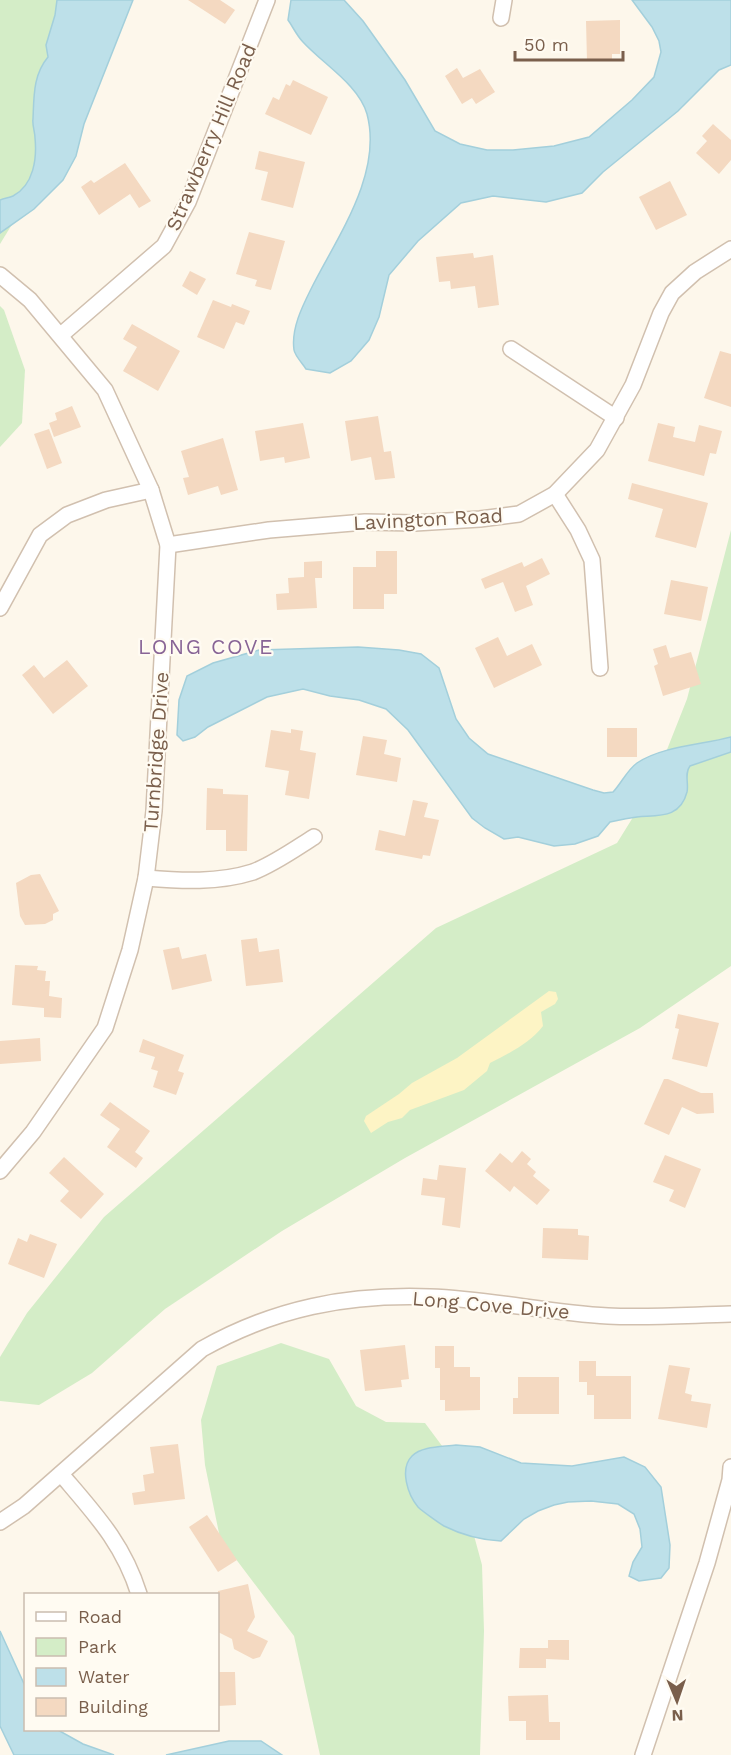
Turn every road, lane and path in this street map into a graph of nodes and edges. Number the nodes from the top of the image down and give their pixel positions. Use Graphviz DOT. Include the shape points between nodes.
graph roads {
  1 [pos="267,0"];
  2 [pos="504,0"];
  3 [pos="501,18"];
  4 [pos="731,249"];
  5 [pos="0,274"];
  6 [pos="61,335"];
  7 [pos="511,349"];
  8 [pos="616,418"];
  9 [pos="151,490"];
  10 [pos="555,494"];
  11 [pos="168,545"];
  12 [pos="0,608"];
  13 [pos="600,668"];
  14 [pos="314,837"];
  15 [pos="146,878"];
  16 [pos="0,1171"];
  17 [pos="731,1314"];
  18 [pos="731,1467"];
  19 [pos="61,1474"];
  20 [pos="0,1522"];
  21 [pos="139,1593"];
  22 [pos="643,1755"];
  1 -- 6 [label="street, Strawberry Hill Road" via="189,202 164,246"];
  2 -- 3 [label="street"];
  4 -- 8 [label="street, Lavington Road" via="695,272 672,293"];
  5 -- 6 [label="street, Turnbridge Drive"];
  6 -- 9 [label="street, Turnbridge Drive" via="105,390"];
  7 -- 8 [label="street"];
  8 -- 10 [label="street, Lavington Road" via="597,450"];
  9 -- 11 [label="street, Turnbridge Drive"];
  9 -- 12 [label="street" via="106,500 67,515 40,535"];
  10 -- 11 [label="street, Lavington Road" via="519,513 480,519 269,530"];
  10 -- 13 [label="street" via="592,560"];
  11 -- 15 [label="street, Turnbridge Drive" via="154,811"];
  14 -- 15 [label="street" via="254,872 190,881"];
  15 -- 16 [label="street, Turnbridge Drive" via="130,950 105,1028 33,1132"];
  17 -- 19 [label="street, Long Cove Drive" via="608,1316 430,1297 312,1305 274,1315 202,1349"];
  18 -- 22 [label="street" via="707,1563"];
  19 -- 20 [label="street, Long Cove Drive"];
  19 -- 21 [label="street" via="112,1535"];
}
